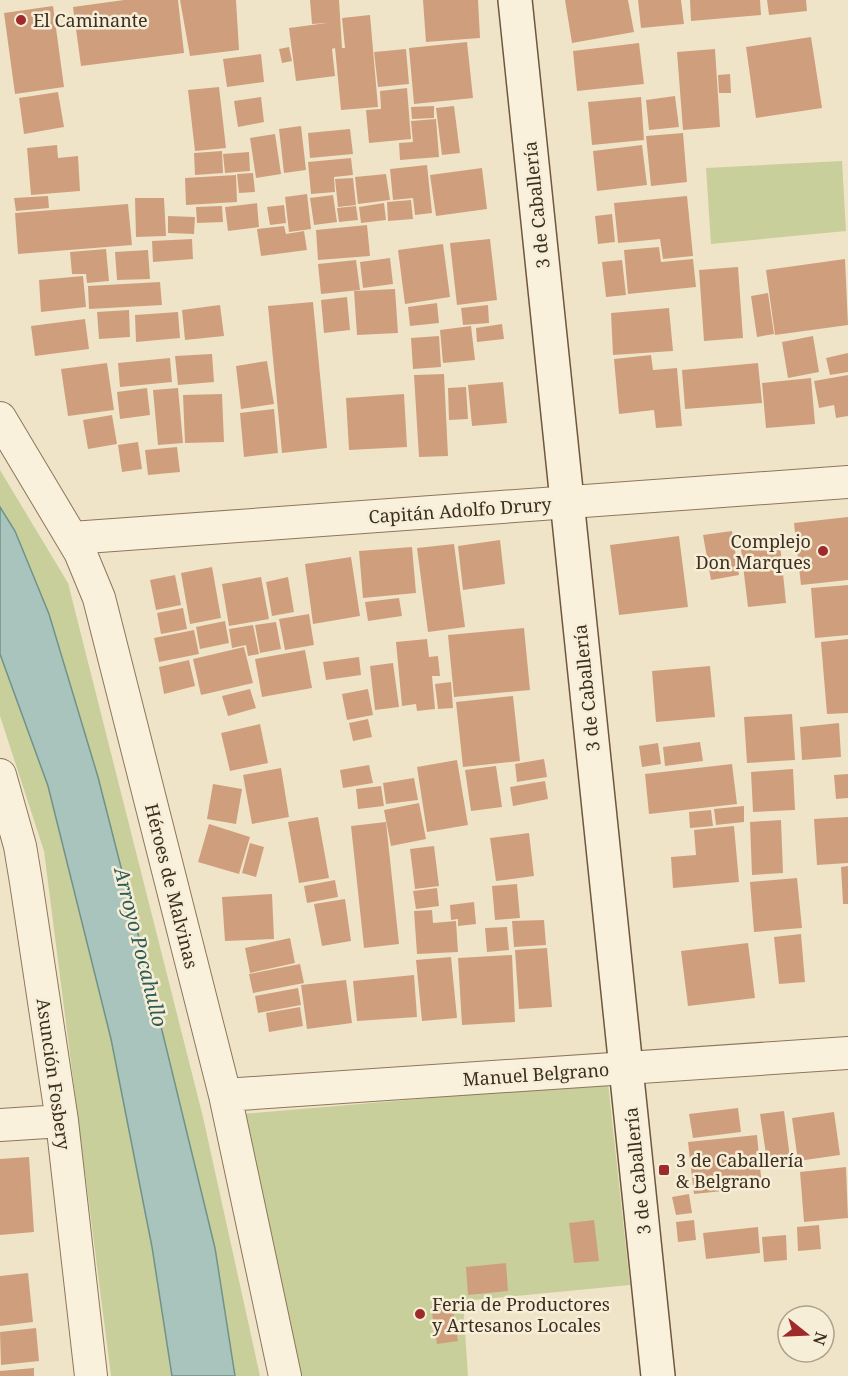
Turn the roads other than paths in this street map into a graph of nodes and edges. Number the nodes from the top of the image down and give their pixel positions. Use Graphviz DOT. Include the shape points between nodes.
graph roads {
  1 [pos="515,0"];
  2 [pos="0,418"];
  3 [pos="848,482"];
  4 [pos="567,502"];
  5 [pos="72,538"];
  6 [pos="0,775"];
  7 [pos="848,1053"];
  8 [pos="626,1068"];
  9 [pos="225,1095"];
  10 [pos="62,1121"];
  11 [pos="0,1125"];
  12 [pos="91,1376"];
  13 [pos="285,1376"];
  14 [pos="658,1376"];
  1 -- 4 [label="main road, 3 de Caballería"];
  2 -- 5 [label="street, Héroes de Malvinas"];
  3 -- 4 [label="street, Capitán Adolfo Drury"];
  4 -- 5 [label="street, Capitán Adolfo Drury"];
  4 -- 8 [label="main road, 3 de Caballería"];
  5 -- 9 [label="street, Héroes de Malvinas" via="88,566 99,598"];
  6 -- 10 [label="street, Asunción Fosbery" via="23,864"];
  7 -- 8 [label="street, Manuel Belgrano"];
  8 -- 9 [label="street, Manuel Belgrano"];
  8 -- 14 [label="main road, 3 de Caballería"];
  9 -- 13 [label="street, Héroes de Malvinas"];
  10 -- 11 [label="street"];
  10 -- 12 [label="street, Asunción Fosbery"];
}
